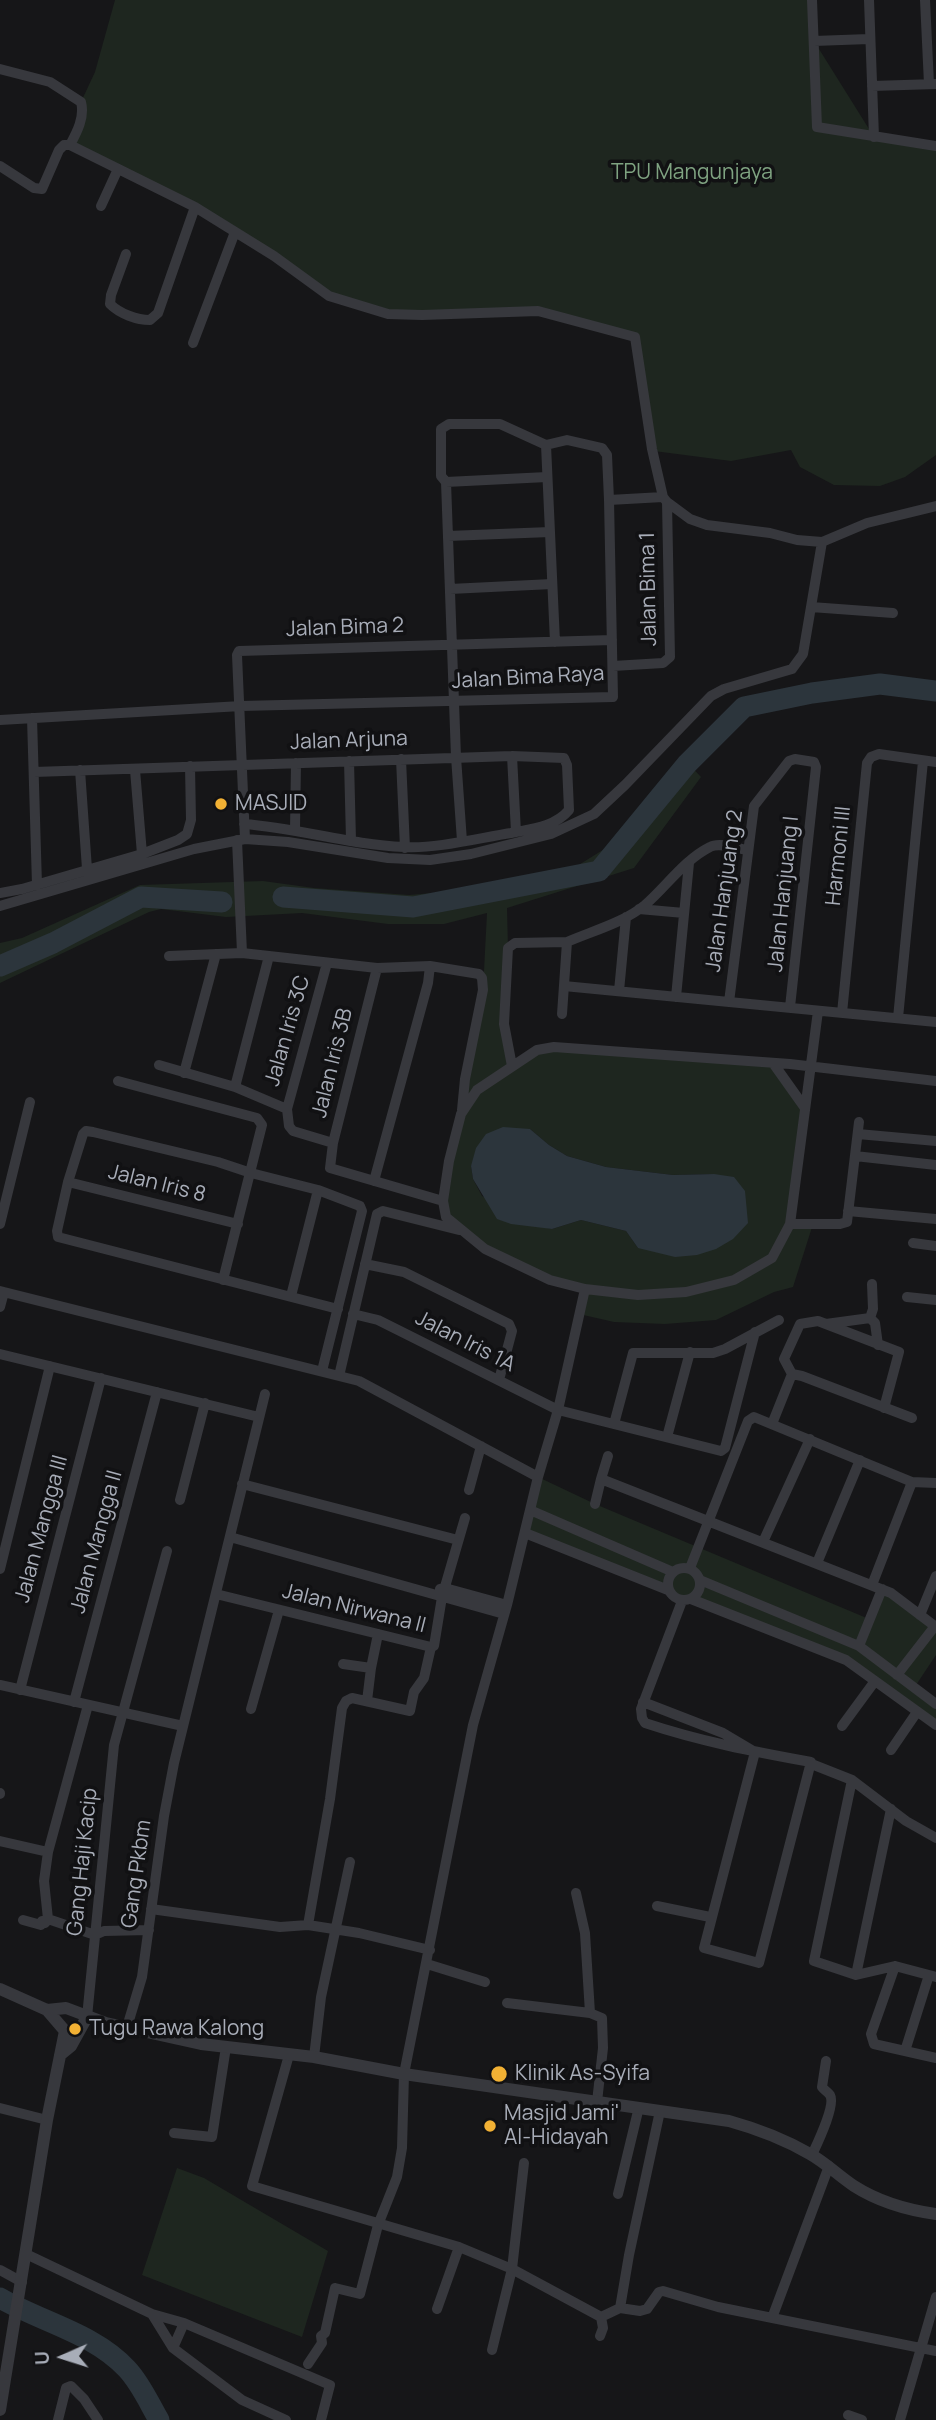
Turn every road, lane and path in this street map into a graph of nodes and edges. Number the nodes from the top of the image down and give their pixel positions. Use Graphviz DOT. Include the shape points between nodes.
graph roads {
  1 [pos="812,0"];
  2 [pos="869,0"];
  3 [pos="925,0"];
  4 [pos="932,30"];
  5 [pos="869,39"];
  6 [pos="814,41"];
  7 [pos="0,68"];
  8 [pos="933,84"];
  9 [pos="872,86"];
  10 [pos="874,137"];
  11 [pos="70,145"];
  12 [pos="936,146"];
  13 [pos="0,166"];
  14 [pos="118,169"];
  15 [pos="101,206"];
  16 [pos="195,208"];
  17 [pos="235,232"];
  18 [pos="126,254"];
  19 [pos="193,343"];
  20 [pos="546,445"];
  21 [pos="547,477"];
  22 [pos="446,482"];
  23 [pos="665,499"];
  24 [pos="609,500"];
  25 [pos="936,506"];
  26 [pos="550,532"];
  27 [pos="448,536"];
  28 [pos="822,541"];
  29 [pos="552,584"];
  30 [pos="450,589"];
  31 [pos="811,607"];
  32 [pos="894,613"];
  33 [pos="611,640"];
  34 [pos="555,642"];
  35 [pos="452,644"];
  36 [pos="613,666"];
  37 [pos="456,702"];
  38 [pos="241,706"];
  39 [pos="32,718"];
  40 [pos="0,720"];
  41 [pos="512,756"];
  42 [pos="456,757"];
  43 [pos="401,759"];
  44 [pos="349,761"];
  45 [pos="923,761"];
  46 [pos="936,762"];
  47 [pos="296,763"];
  48 [pos="243,765"];
  49 [pos="190,766"];
  50 [pos="80,769"];
  51 [pos="135,770"];
  52 [pos="34,772"];
  53 [pos="815,785"];
  54 [pos="244,824"];
  55 [pos="295,829"];
  56 [pos="516,832"];
  57 [pos="241,839"];
  58 [pos="351,840"];
  59 [pos="462,841"];
  60 [pos="405,848"];
  61 [pos="747,850"];
  62 [pos="142,854"];
  63 [pos="689,863"];
  64 [pos="87,869"];
  65 [pos="37,885"];
  66 [pos="0,893"];
  67 [pos="0,906"];
  68 [pos="639,909"];
  69 [pos="684,914"];
  70 [pos="626,918"];
  71 [pos="566,942"];
  72 [pos="242,953"];
  73 [pos="216,954"];
  74 [pos="169,956"];
  75 [pos="269,956"];
  76 [pos="327,962"];
  77 [pos="430,966"];
  78 [pos="377,968"];
  79 [pos="564,986"];
  80 [pos="619,991"];
  81 [pos="676,997"];
  82 [pos="729,1002"];
  83 [pos="790,1007"];
  84 [pos="815,1010"];
  85 [pos="842,1013"];
  86 [pos="562,1014"];
  87 [pos="898,1018"];
  88 [pos="936,1022"];
  89 [pos="773,1062"];
  90 [pos="159,1065"];
  91 [pos="809,1065"];
  92 [pos="512,1066"];
  93 [pos="184,1073"];
  94 [pos="118,1081"];
  95 [pos="936,1081"];
  96 [pos="235,1087"];
  97 [pos="30,1102"];
  98 [pos="805,1108"];
  99 [pos="287,1109"];
  100 [pos="461,1114"];
  101 [pos="859,1122"];
  102 [pos="858,1134"];
  103 [pos="936,1141"];
  104 [pos="333,1143"];
  105 [pos="855,1156"];
  106 [pos="936,1165"];
  107 [pos="251,1173"];
  108 [pos="374,1181"];
  109 [pos="68,1182"];
  110 [pos="318,1190"];
  111 [pos="443,1201"];
  112 [pos="848,1211"];
  113 [pos="936,1219"];
  114 [pos="0,1221"];
  115 [pos="238,1224"];
  116 [pos="790,1224"];
  117 [pos="460,1230"];
  118 [pos="913,1244"];
  119 [pos="936,1246"];
  120 [pos="365,1264"];
  121 [pos="223,1280"];
  122 [pos="872,1284"];
  123 [pos="585,1290"];
  124 [pos="2,1291"];
  125 [pos="291,1296"];
  126 [pos="907,1297"];
  127 [pos="936,1300"];
  128 [pos="0,1307"];
  129 [pos="338,1309"];
  130 [pos="353,1314"];
  131 [pos="870,1318"];
  132 [pos="779,1320"];
  133 [pos="826,1324"];
  134 [pos="754,1332"];
  135 [pos="878,1345"];
  136 [pos="690,1352"];
  137 [pos="0,1354"];
  138 [pos="50,1366"];
  139 [pos="322,1371"];
  140 [pos="792,1374"];
  141 [pos="339,1376"];
  142 [pos="101,1378"];
  143 [pos="499,1380"];
  144 [pos="157,1392"];
  145 [pos="265,1394"];
  146 [pos="205,1404"];
  147 [pos="884,1408"];
  148 [pos="558,1410"];
  149 [pos="259,1417"];
  150 [pos="912,1418"];
  151 [pos="614,1424"];
  152 [pos="772,1424"];
  153 [pos="667,1437"];
  154 [pos="810,1439"];
  155 [pos="481,1447"];
  156 [pos="608,1456"];
  157 [pos="860,1460"];
  158 [pos="538,1477"];
  159 [pos="601,1479"];
  160 [pos="912,1482"];
  161 [pos="936,1483"];
  162 [pos="242,1484"];
  163 [pos="470,1490"];
  164 [pos="180,1500"];
  165 [pos="595,1504"];
  166 [pos="530,1510"];
  167 [pos="465,1518"];
  168 [pos="710,1521"];
  169 [pos="525,1533"];
  170 [pos="230,1537"];
  171 [pos="458,1540"];
  172 [pos="762,1542"];
  173 [pos="167,1551"];
  174 [pos="817,1563"];
  175 [pos="690,1568"];
  176 [pos="0,1569"];
  177 [pos="673,1572"];
  178 [pos="936,1576"];
  179 [pos="700,1580"];
  180 [pos="877,1587"];
  181 [pos="668,1590"];
  182 [pos="443,1593"];
  183 [pos="216,1594"];
  184 [pos="687,1600"];
  185 [pos="505,1609"];
  186 [pos="279,1610"];
  187 [pos="920,1615"];
  188 [pos="935,1626"];
  189 [pos="378,1634"];
  190 [pos="859,1646"];
  191 [pos="431,1647"];
  192 [pos="343,1664"];
  193 [pos="371,1668"];
  194 [pos="897,1675"];
  195 [pos="876,1681"];
  196 [pos="0,1685"];
  197 [pos="20,1690"];
  198 [pos="367,1701"];
  199 [pos="74,1702"];
  200 [pos="643,1702"];
  201 [pos="936,1704"];
  202 [pos="88,1705"];
  203 [pos="251,1709"];
  204 [pos="917,1712"];
  205 [pos="124,1713"];
  206 [pos="936,1725"];
  207 [pos="183,1726"];
  208 [pos="842,1726"];
  209 [pos="891,1750"];
  210 [pos="755,1752"];
  211 [pos="814,1766"];
  212 [pos="852,1780"];
  213 [pos="891,1809"];
  214 [pos="936,1838"];
  215 [pos="0,1840"];
  216 [pos="48,1852"];
  217 [pos="350,1862"];
  218 [pos="576,1893"];
  219 [pos="657,1906"];
  220 [pos="151,1909"];
  221 [pos="710,1917"];
  222 [pos="48,1919"];
  223 [pos="23,1920"];
  224 [pos="308,1925"];
  225 [pos="149,1930"];
  226 [pos="335,1930"];
  227 [pos="95,1935"];
  228 [pos="430,1950"];
  229 [pos="427,1964"];
  230 [pos="895,1966"];
  231 [pos="856,1975"];
  232 [pos="933,1976"];
  233 [pos="485,1982"];
  234 [pos="0,1989"];
  235 [pos="507,2003"];
  236 [pos="47,2010"];
  237 [pos="590,2013"];
  238 [pos="87,2017"];
  239 [pos="127,2027"];
  240 [pos="226,2048"];
  241 [pos="905,2051"];
  242 [pos="60,2055"];
  243 [pos="289,2055"];
  244 [pos="314,2057"];
  245 [pos="936,2058"];
  246 [pos="826,2061"];
  247 [pos="404,2074"];
  248 [pos="597,2102"];
  249 [pos="639,2107"];
  250 [pos="0,2108"];
  251 [pos="660,2110"];
  252 [pos="47,2120"];
  253 [pos="174,2133"];
  254 [pos="812,2155"];
  255 [pos="524,2163"];
  256 [pos="829,2166"];
  257 [pos="618,2194"];
  258 [pos="936,2214"];
  259 [pos="378,2225"];
  260 [pos="459,2247"];
  261 [pos="26,2254"];
  262 [pos="512,2269"];
  263 [pos="0,2270"];
  264 [pos="22,2282"];
  265 [pos="936,2297"];
  266 [pos="620,2308"];
  267 [pos="437,2309"];
  268 [pos="152,2314"];
  269 [pos="601,2317"];
  270 [pos="772,2318"];
  271 [pos="184,2323"];
  272 [pos="600,2336"];
  273 [pos="921,2346"];
  274 [pos="173,2347"];
  275 [pos="492,2350"];
  276 [pos="936,2351"];
  277 [pos="308,2364"];
  278 [pos="0,2410"];
  279 [pos="848,2415"];
  280 [pos="58,2420"];
  281 [pos="97,2420"];
  282 [pos="286,2420"];
  283 [pos="321,2420"];
  284 [pos="862,2420"];
  285 [pos="900,2420"];
  1 -- 6 [label="street"];
  2 -- 5 [label="street"];
  3 -- 4 [label="street"];
  4 -- 8 [label="street"];
  5 -- 6 [label="street"];
  5 -- 9 [label="street"];
  6 -- 10 [label="street" via="817,127"];
  7 -- 11 [label="street" via="50,82 81,102 81,120"];
  8 -- 9 [label="street"];
  9 -- 10 [label="street"];
  10 -- 12 [label="street"];
  11 -- 13 [label="street" via="59,150 42,189"];
  11 -- 14 [label="street"];
  14 -- 15 [label="street"];
  14 -- 16 [label="street"];
  16 -- 17 [label="street"];
  16 -- 18 [label="street" via="158,313 150,320 110,304"];
  17 -- 19 [label="street"];
  17 -- 23 [label="street" via="329,296 388,314 538,311 635,337 652,449"];
  20 -- 21 [label="street"];
  20 -- 22 [label="street" via="500,424 445,425 441,476"];
  20 -- 24 [label="street, Jalan Bima Raya" via="567,440 602,448 607,455"];
  21 -- 22 [label="street"];
  21 -- 26 [label="street"];
  22 -- 27 [label="street"];
  23 -- 24 [label="street"];
  23 -- 28 [label="street" via="690,519 707,525"];
  23 -- 36 [label="street, Jalan Bima 1" via="670,657 663,663"];
  24 -- 33 [label="street, Jalan Bima Raya"];
  25 -- 28 [label="street" via="867,523"];
  26 -- 27 [label="street"];
  26 -- 29 [label="street"];
  27 -- 30 [label="street"];
  28 -- 31 [label="street"];
  29 -- 30 [label="street"];
  29 -- 34 [label="street"];
  30 -- 35 [label="street"];
  31 -- 32 [label="street"];
  31 -- 57 [label="street" via="803,654 796,666 711,695 594,814 551,834 430,860"];
  33 -- 34 [label="street, Jalan Bima 2"];
  33 -- 36 [label="street, Jalan Bima Raya"];
  34 -- 35 [label="street, Jalan Bima 2"];
  35 -- 37 [label="street"];
  35 -- 38 [label="street, Jalan Bima 2" via="239,651"];
  36 -- 37 [label="street, Jalan Bima Raya" via="613,697"];
  37 -- 38 [label="street, Jalan Bima Raya"];
  37 -- 42 [label="street"];
  38 -- 39 [label="street, Jalan Bima Raya"];
  38 -- 48 [label="street"];
  39 -- 40 [label="street, Jalan Bima Raya"];
  39 -- 52 [label="street"];
  41 -- 42 [label="street, Jalan Arjuna"];
  41 -- 56 [label="street"];
  41 -- 56 [label="street, Jalan Arjuna" via="564,758 570,780 570,807 559,821"];
  42 -- 43 [label="street, Jalan Arjuna"];
  42 -- 59 [label="street"];
  43 -- 44 [label="street, Jalan Arjuna"];
  43 -- 60 [label="street"];
  44 -- 47 [label="street, Jalan Arjuna"];
  44 -- 58 [label="street"];
  45 -- 46 [label="street, Harmoni III"];
  45 -- 85 [label="street, Harmoni III" via="879,754 867,763"];
  45 -- 87 [label="street"];
  47 -- 48 [label="street, Jalan Arjuna"];
  47 -- 55 [label="street"];
  48 -- 49 [label="street, Jalan Arjuna"];
  48 -- 54 [label="street"];
  49 -- 51 [label="street, Jalan Arjuna"];
  49 -- 62 [label="street" via="187,834"];
  50 -- 51 [label="street, Jalan Arjuna"];
  50 -- 52 [label="street, Jalan Arjuna"];
  50 -- 64 [label="street"];
  51 -- 62 [label="street"];
  52 -- 65 [label="street"];
  53 -- 61 [label="street, Jalan Hanjuang 2" via="814,762 789,761 754,806"];
  53 -- 83 [label="street, Jalan Hanjuang I"];
  54 -- 55 [label="street"];
  54 -- 57 [label="street"];
  55 -- 58 [label="street"];
  56 -- 59 [label="street"];
  57 -- 67 [label="street"];
  57 -- 72 [label="street"];
  58 -- 60 [label="street"];
  59 -- 60 [label="street"];
  61 -- 63 [label="street" via="713,846"];
  61 -- 82 [label="street, Jalan Hanjuang 2"];
  62 -- 64 [label="street"];
  63 -- 68 [label="street"];
  63 -- 69 [label="street"];
  64 -- 65 [label="street"];
  65 -- 66 [label="street"];
  68 -- 69 [label="street"];
  68 -- 70 [label="street"];
  69 -- 81 [label="street"];
  70 -- 71 [label="street"];
  70 -- 80 [label="street"];
  71 -- 79 [label="street"];
  71 -- 92 [label="street" via="515,943 508,948 504,1024"];
  72 -- 73 [label="street"];
  72 -- 75 [label="street"];
  73 -- 74 [label="street"];
  73 -- 93 [label="street"];
  75 -- 76 [label="street"];
  75 -- 96 [label="street"];
  76 -- 78 [label="street"];
  76 -- 99 [label="street, Jalan Iris 3C"];
  77 -- 78 [label="street"];
  77 -- 100 [label="street" via="482,978"];
  77 -- 108 [label="street"];
  78 -- 104 [label="street, Jalan Iris 3B"];
  79 -- 80 [label="street"];
  79 -- 86 [label="street"];
  80 -- 81 [label="street"];
  81 -- 82 [label="street"];
  82 -- 83 [label="street"];
  83 -- 84 [label="street"];
  84 -- 85 [label="street"];
  84 -- 91 [label="street"];
  85 -- 87 [label="street"];
  87 -- 88 [label="street"];
  89 -- 91 [label="street"];
  89 -- 92 [label="street" via="554,1047 537,1050"];
  89 -- 98 [label="street"];
  90 -- 93 [label="street"];
  91 -- 95 [label="street"];
  91 -- 98 [label="street"];
  92 -- 100 [label="street" via="477,1090"];
  93 -- 96 [label="street"];
  94 -- 107 [label="street" via="257,1118 262,1125"];
  96 -- 99 [label="street"];
  97 -- 114 [label="street"];
  98 -- 116 [label="street"];
  99 -- 104 [label="street" via="293,1131"];
  100 -- 111 [label="street"];
  101 -- 102 [label="street"];
  102 -- 103 [label="street"];
  102 -- 105 [label="street"];
  104 -- 108 [label="street, Jalan Iris 3B" via="330,1168"];
  105 -- 106 [label="street"];
  105 -- 112 [label="street"];
  107 -- 109 [label="street" via="86,1131"];
  107 -- 110 [label="street"];
  107 -- 115 [label="street"];
  108 -- 111 [label="street"];
  109 -- 115 [label="street, Jalan Iris 8"];
  109 -- 121 [label="street" via="58,1237"];
  110 -- 125 [label="street"];
  110 -- 129 [label="street" via="360,1206 362,1211"];
  111 -- 117 [label="street" via="446,1217"];
  112 -- 113 [label="street"];
  112 -- 116 [label="street" via="844,1224"];
  115 -- 121 [label="street"];
  116 -- 123 [label="street" via="772,1258 734,1280 686,1292 638,1295"];
  117 -- 120 [label="street" via="383,1211 377,1214"];
  117 -- 123 [label="street" via="485,1249 529,1271"];
  118 -- 119 [label="street"];
  120 -- 130 [label="street"];
  120 -- 143 [label="street" via="404,1272 509,1324 512,1331"];
  121 -- 125 [label="street"];
  122 -- 131 [label="street"];
  123 -- 148 [label="street"];
  124 -- 128 [label="street"];
  124 -- 139 [label="street"];
  125 -- 129 [label="street"];
  126 -- 127 [label="street"];
  129 -- 139 [label="street"];
  130 -- 141 [label="street"];
  130 -- 143 [label="street, Jalan Iris 1A" via="378,1320"];
  131 -- 133 [label="street"];
  131 -- 135 [label="street"];
  132 -- 134 [label="street"];
  133 -- 135 [label="street"];
  133 -- 140 [label="street" via="800,1324 784,1359"];
  134 -- 136 [label="street" via="713,1353"];
  134 -- 153 [label="street, Jalan Iris 1A" via="724,1448 721,1451"];
  135 -- 147 [label="street" via="900,1354"];
  136 -- 151 [label="street" via="633,1353"];
  136 -- 153 [label="street"];
  137 -- 138 [label="street"];
  138 -- 142 [label="street"];
  138 -- 176 [label="street"];
  139 -- 141 [label="street"];
  140 -- 147 [label="street"];
  140 -- 152 [label="street"];
  141 -- 155 [label="street" via="359,1381"];
  142 -- 144 [label="street"];
  142 -- 197 [label="street, Jalan Mangga III"];
  143 -- 148 [label="street, Jalan Iris 1A"];
  144 -- 146 [label="street"];
  144 -- 199 [label="street, Jalan Mangga II"];
  145 -- 149 [label="street, Gang Pkbm"];
  146 -- 149 [label="street"];
  146 -- 164 [label="street"];
  147 -- 150 [label="street"];
  148 -- 151 [label="street, Jalan Iris 1A"];
  148 -- 158 [label="street"];
  149 -- 162 [label="street, Gang Pkbm"];
  151 -- 153 [label="street, Jalan Iris 1A"];
  152 -- 154 [label="street"];
  152 -- 168 [label="street" via="750,1418"];
  154 -- 157 [label="street"];
  154 -- 172 [label="street"];
  155 -- 158 [label="street"];
  155 -- 163 [label="street"];
  156 -- 159 [label="street"];
  157 -- 160 [label="street"];
  157 -- 174 [label="street"];
  158 -- 166 [label="street"];
  159 -- 165 [label="street"];
  159 -- 168 [label="street"];
  160 -- 161 [label="street"];
  160 -- 180 [label="street"];
  162 -- 170 [label="street, Gang Pkbm"];
  162 -- 171 [label="street"];
  166 -- 169 [label="street"];
  166 -- 177 [label="street"];
  167 -- 171 [label="street, Jalan Nirwana II"];
  168 -- 172 [label="street"];
  168 -- 175 [label="street"];
  169 -- 181 [label="street"];
  169 -- 185 [label="street"];
  170 -- 182 [label="street"];
  170 -- 183 [label="street, Gang Pkbm"];
  171 -- 182 [label="street, Jalan Nirwana II"];
  172 -- 174 [label="street"];
  173 -- 205 [label="street, Gang Haji Kacip"];
  174 -- 180 [label="street"];
  175 -- 177 [label="street"];
  175 -- 179 [label="street"];
  177 -- 181 [label="street"];
  178 -- 187 [label="street"];
  179 -- 184 [label="street" via="698,1594"];
  179 -- 190 [label="street"];
  180 -- 187 [label="street"];
  180 -- 190 [label="street"];
  181 -- 184 [label="street"];
  182 -- 185 [label="street"];
  182 -- 191 [label="street, Jalan Nirwana II"];
  183 -- 186 [label="street, Jalan Nirwana II"];
  183 -- 207 [label="street, Gang Pkbm"];
  184 -- 195 [label="street" via="846,1660"];
  184 -- 200 [label="street"];
  185 -- 228 [label="street" via="473,1725"];
  186 -- 189 [label="street, Jalan Nirwana II"];
  186 -- 203 [label="street"];
  187 -- 188 [label="street"];
  188 -- 194 [label="street"];
  189 -- 191 [label="street, Jalan Nirwana II"];
  189 -- 193 [label="street"];
  190 -- 194 [label="street"];
  191 -- 198 [label="street" via="411,1710"];
  192 -- 193 [label="street"];
  193 -- 198 [label="street"];
  194 -- 201 [label="street"];
  195 -- 204 [label="street"];
  195 -- 208 [label="street"];
  196 -- 197 [label="street"];
  197 -- 199 [label="street"];
  198 -- 224 [label="street" via="352,1698 342,1708"];
  199 -- 202 [label="street"];
  200 -- 210 [label="street" via="723,1733"];
  200 -- 210 [label="street" via="640,1714 645,1723"];
  202 -- 205 [label="street"];
  202 -- 216 [label="street"];
  204 -- 206 [label="street"];
  204 -- 209 [label="street"];
  205 -- 207 [label="street"];
  205 -- 227 [label="street, Gang Haji Kacip" via="114,1745"];
  207 -- 220 [label="street, Gang Pkbm"];
  210 -- 221 [label="street"];
  210 -- 221 [label="street" via="811,1762 759,1963 704,1949"];
  211 -- 212 [label="street"];
  212 -- 213 [label="street"];
  212 -- 231 [label="street" via="814,1961"];
  213 -- 214 [label="street"];
  213 -- 231 [label="street"];
  215 -- 216 [label="street"];
  216 -- 222 [label="street" via="44,1881"];
  217 -- 226 [label="street"];
  218 -- 237 [label="street" via="585,1933"];
  219 -- 221 [label="street"];
  220 -- 224 [label="street" via="280,1927"];
  220 -- 225 [label="street, Gang Pkbm"];
  222 -- 223 [label="street" via="41,1925"];
  222 -- 227 [label="street"];
  224 -- 226 [label="street"];
  225 -- 227 [label="street"];
  225 -- 239 [label="street, Gang Pkbm" via="142,1977"];
  226 -- 228 [label="street"];
  226 -- 244 [label="street"];
  227 -- 238 [label="street, Gang Haji Kacip"];
  228 -- 229 [label="street"];
  229 -- 233 [label="street"];
  229 -- 247 [label="street"];
  230 -- 231 [label="street"];
  230 -- 232 [label="street"];
  230 -- 241 [label="street" via="871,2038 874,2044"];
  232 -- 241 [label="street"];
  234 -- 236 [label="street"];
  235 -- 237 [label="street"];
  236 -- 238 [label="street" via="66,2008"];
  236 -- 242 [label="street" via="65,2031"];
  237 -- 248 [label="street" via="603,2018"];
  238 -- 239 [label="street"];
  238 -- 242 [label="street" via="71,2046"];
  239 -- 240 [label="street"];
  240 -- 243 [label="street"];
  240 -- 253 [label="street" via="212,2137"];
  241 -- 245 [label="street"];
  242 -- 252 [label="street"];
  243 -- 244 [label="street"];
  243 -- 259 [label="street" via="252,2186"];
  244 -- 247 [label="street"];
  246 -- 254 [label="street" via="822,2087 831,2102"];
  247 -- 248 [label="street"];
  247 -- 259 [label="street" via="402,2148 397,2177"];
  248 -- 249 [label="street"];
  249 -- 251 [label="street"];
  249 -- 257 [label="street"];
  250 -- 252 [label="street"];
  251 -- 254 [label="street" via="760,2129"];
  251 -- 266 [label="street"];
  252 -- 261 [label="street"];
  254 -- 256 [label="street"];
  255 -- 262 [label="street"];
  256 -- 258 [label="street" via="874,2198"];
  256 -- 270 [label="street"];
  259 -- 260 [label="street"];
  259 -- 277 [label="street" via="360,2294 335,2288 322,2343"];
  260 -- 262 [label="street"];
  260 -- 267 [label="street"];
  261 -- 264 [label="street"];
  261 -- 268 [label="street"];
  262 -- 269 [label="street"];
  262 -- 275 [label="street"];
  263 -- 264 [label="street"];
  264 -- 278 [label="street"];
  265 -- 273 [label="street"];
  266 -- 269 [label="street"];
  266 -- 270 [label="street" via="647,2309 663,2291"];
  268 -- 271 [label="street"];
  268 -- 274 [label="street"];
  269 -- 272 [label="street"];
  270 -- 273 [label="street"];
  271 -- 274 [label="street"];
  271 -- 283 [label="street" via="330,2385"];
  273 -- 276 [label="street"];
  273 -- 285 [label="street"];
  274 -- 282 [label="street" via="242,2400"];
  279 -- 284 [label="street"];
  280 -- 281 [label="street" via="66,2388 71,2386"];
}
